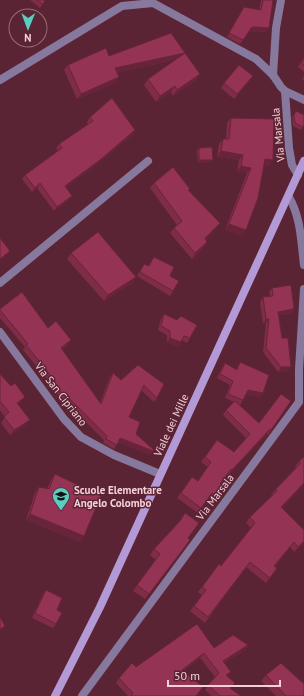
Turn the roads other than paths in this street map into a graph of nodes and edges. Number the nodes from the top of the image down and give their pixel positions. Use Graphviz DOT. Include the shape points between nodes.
graph roads {
  1 [pos="282,0"];
  2 [pos="155,2"];
  3 [pos="273,75"];
  4 [pos="0,80"];
  5 [pos="285,91"];
  6 [pos="304,100"];
  7 [pos="148,161"];
  8 [pos="304,161"];
  9 [pos="298,175"];
  10 [pos="288,197"];
  11 [pos="304,265"];
  12 [pos="0,283"];
  13 [pos="304,289"];
  14 [pos="0,332"];
  15 [pos="160,474"];
  16 [pos="55,696"];
  17 [pos="82,696"];
  1 -- 3 [label="street" via="276,28"];
  2 -- 3 [label="street" via="256,59"];
  2 -- 4 [label="street" via="122,6"];
  3 -- 5 [label="street"];
  5 -- 6 [label="street"];
  5 -- 9 [label="street, Via Marsala" via="288,148 292,165"];
  7 -- 12 [label="street"];
  8 -- 9 [label="main road, Viale dei Mille"];
  9 -- 10 [label="main road, Viale dei Mille"];
  10 -- 11 [label="street" via="300,222"];
  10 -- 15 [label="main road, Viale dei Mille"];
  13 -- 17 [label="street, Via Marsala" via="299,402"];
  14 -- 15 [label="street, Via San Cipriano" via="64,419 81,437 114,455"];
  15 -- 16 [label="main road, Viale dei Mille" via="100,607"];
}
